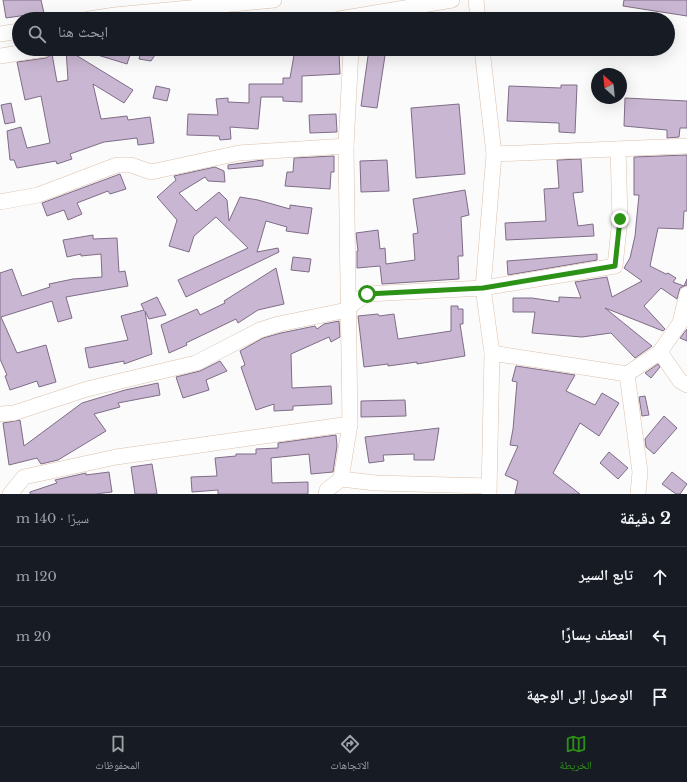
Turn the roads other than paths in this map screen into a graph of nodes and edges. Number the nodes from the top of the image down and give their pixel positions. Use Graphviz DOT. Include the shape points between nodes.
graph roads {
  1 [pos="274,0"];
  2 [pos="452,0"];
  3 [pos="476,0"];
  4 [pos="147,12"];
  5 [pos="386,12"];
  6 [pos="477,12"];
  7 [pos="12,32"];
  8 [pos="0,34"];
  9 [pos="12,54"];
  10 [pos="0,56"];
  11 [pos="351,56"];
  12 [pos="483,56"];
  13 [pos="346,146"];
  14 [pos="687,146"];
  15 [pos="618,149"];
  16 [pos="494,154"];
  17 [pos="0,202"];
  18 [pos="483,288"];
  19 [pos="687,294"];
  20 [pos="347,310"];
  21 [pos="660,352"];
  22 [pos="492,353"];
  23 [pos="626,374"];
  24 [pos="687,385"];
  25 [pos="0,414"];
  26 [pos="350,424"];
  27 [pos="341,479"];
  28 [pos="489,490"];
  29 [pos="10,494"];
  30 [pos="326,494"];
  31 [pos="638,494"];
  1 -- 4 [label="street"];
  2 -- 5 [label="street"];
  3 -- 6 [label="street"];
  7 -- 8 [label="street"];
  9 -- 10 [label="street"];
  11 -- 13 [label="street"];
  12 -- 16 [label="street"];
  13 -- 17 [label="street" via="239,153 151,172 131,165 118,165 38,195"];
  13 -- 20 [label="street"];
  14 -- 15 [label="street"];
  15 -- 16 [label="street"];
  15 -- 18 [label="street" via="620,219 615,266"];
  16 -- 18 [label="street"];
  18 -- 20 [label="street" via="367,294"];
  18 -- 22 [label="street"];
  19 -- 21 [label="street" via="680,323"];
  20 -- 25 [label="street" via="260,330 196,363 87,389 14,413"];
  20 -- 26 [label="street"];
  21 -- 23 [label="street"];
  21 -- 24 [label="street" via="680,381"];
  22 -- 23 [label="street"];
  22 -- 28 [label="street"];
  23 -- 31 [label="street" via="640,472"];
  26 -- 27 [label="street"];
  26 -- 29 [label="street" via="116,457 24,477"];
  27 -- 28 [label="street"];
  27 -- 30 [label="street"];
}
